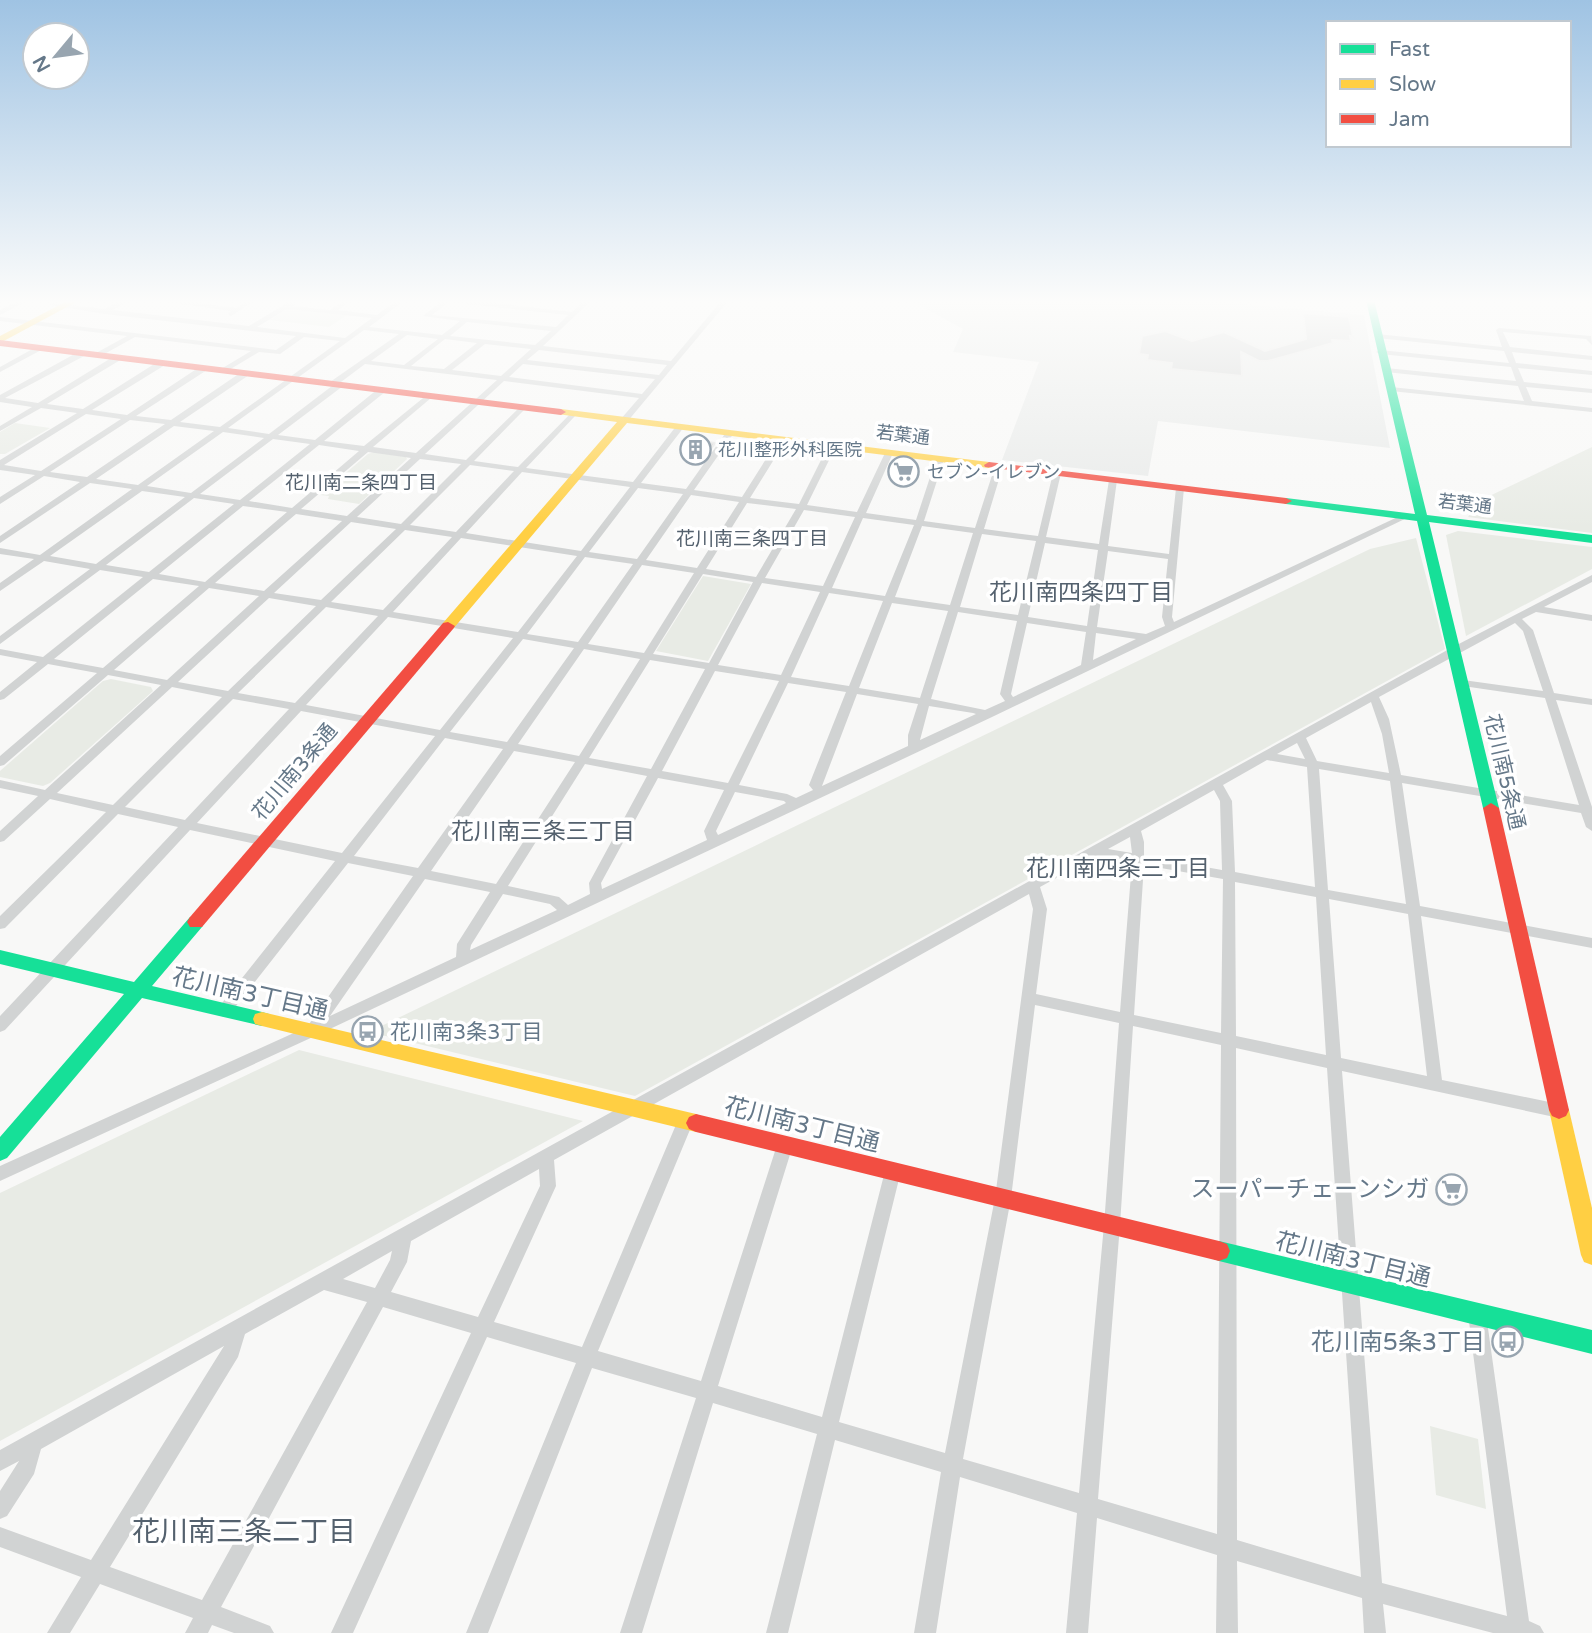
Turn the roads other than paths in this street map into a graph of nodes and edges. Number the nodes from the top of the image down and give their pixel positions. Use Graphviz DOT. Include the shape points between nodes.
graph roads {
  1 [pos="46,376"];
  2 [pos="89,376"];
  3 [pos="140,376"];
  4 [pos="192,376"];
  5 [pos="242,376"];
  6 [pos="276,376"];
  7 [pos="295,376"];
  8 [pos="347,376"];
  9 [pos="480,376"];
  10 [pos="506,376"];
  11 [pos="654,376"];
  12 [pos="1388,376"];
  13 [pos="1446,376"];
  14 [pos="1518,376"];
  15 [pos="661,377"];
  16 [pos="292,378"];
  17 [pos="503,379"];
  18 [pos="337,384"];
  19 [pos="1521,384"];
  20 [pos="1391,389"];
  21 [pos="382,390"];
  22 [pos="1592,391"];
  23 [pos="428,396"];
  24 [pos="644,396"];
  25 [pos="0,399"];
  26 [pos="476,401"];
  27 [pos="1530,404"];
  28 [pos="41,405"];
  29 [pos="522,407"];
  30 [pos="1592,410"];
  31 [pos="83,411"];
  32 [pos="572,414"];
  33 [pos="131,417"];
  34 [pos="624,420"];
  35 [pos="176,423"];
  36 [pos="680,427"];
  37 [pos="0,429"];
  38 [pos="222,429"];
  39 [pos="730,433"];
  40 [pos="270,435"];
  41 [pos="782,440"];
  42 [pos="318,442"];
  43 [pos="832,446"];
  44 [pos="367,449"];
  45 [pos="889,453"];
  46 [pos="417,455"];
  47 [pos="940,459"];
  48 [pos="469,462"];
  49 [pos="0,465"];
  50 [pos="999,466"];
  51 [pos="520,469"];
  52 [pos="43,473"];
  53 [pos="1057,473"];
  54 [pos="576,477"];
  55 [pos="89,480"];
  56 [pos="1113,480"];
  57 [pos="634,485"];
  58 [pos="140,487"];
  59 [pos="1180,488"];
  60 [pos="690,492"];
  61 [pos="192,495"];
  62 [pos="744,499"];
  63 [pos="0,501"];
  64 [pos="243,503"];
  65 [pos="802,507"];
  66 [pos="294,510"];
  67 [pos="860,515"];
  68 [pos="1414,517"];
  69 [pos="348,518"];
  70 [pos="919,523"];
  71 [pos="401,526"];
  72 [pos="977,530"];
  73 [pos="459,535"];
  74 [pos="1042,539"];
  75 [pos="1592,539"];
  76 [pos="0,540"];
  77 [pos="518,543"];
  78 [pos="1105,548"];
  79 [pos="0,551"];
  80 [pos="582,553"];
  81 [pos="1173,557"];
  82 [pos="42,558"];
  83 [pos="639,561"];
  84 [pos="96,567"];
  85 [pos="699,570"];
  86 [pos="150,575"];
  87 [pos="1592,578"];
  88 [pos="759,580"];
  89 [pos="208,585"];
  90 [pos="0,588"];
  91 [pos="824,589"];
  92 [pos="266,595"];
  93 [pos="887,599"];
  94 [pos="326,604"];
  95 [pos="954,609"];
  96 [pos="1537,609"];
  97 [pos="385,614"];
  98 [pos="1592,618"];
  99 [pos="1023,619"];
  100 [pos="1517,619"];
  101 [pos="449,625"];
  102 [pos="1091,629"];
  103 [pos="1171,629"];
  104 [pos="520,636"];
  105 [pos="1151,638"];
  106 [pos="0,641"];
  107 [pos="581,646"];
  108 [pos="1455,650"];
  109 [pos="0,652"];
  110 [pos="646,657"];
  111 [pos="46,660"];
  112 [pos="714,668"];
  113 [pos="1086,669"];
  114 [pos="106,672"];
  115 [pos="785,679"];
  116 [pos="168,683"];
  117 [pos="1463,683"];
  118 [pos="851,690"];
  119 [pos="231,695"];
  120 [pos="1373,696"];
  121 [pos="1549,696"];
  122 [pos="0,697"];
  123 [pos="925,702"];
  124 [pos="1592,702"];
  125 [pos="1013,703"];
  126 [pos="298,707"];
  127 [pos="988,715"];
  128 [pos="367,720"];
  129 [pos="443,734"];
  130 [pos="1300,737"];
  131 [pos="511,747"];
  132 [pos="914,749"];
  133 [pos="1266,756"];
  134 [pos="582,760"];
  135 [pos="0,762"];
  136 [pos="1313,764"];
  137 [pos="654,774"];
  138 [pos="1395,778"];
  139 [pos="1216,783"];
  140 [pos="0,784"];
  141 [pos="731,788"];
  142 [pos="821,793"];
  143 [pos="1488,793"];
  144 [pos="47,795"];
  145 [pos="796,804"];
  146 [pos="118,810"];
  147 [pos="1590,810"];
  148 [pos="188,825"];
  149 [pos="1592,827"];
  150 [pos="1134,829"];
  151 [pos="0,838"];
  152 [pos="264,842"];
  153 [pos="714,843"];
  154 [pos="1094,851"];
  155 [pos="345,858"];
  156 [pos="1138,861"];
  157 [pos="422,874"];
  158 [pos="1229,877"];
  159 [pos="1033,885"];
  160 [pos="500,890"];
  161 [pos="1322,894"];
  162 [pos="597,897"];
  163 [pos="1415,911"];
  164 [pos="567,912"];
  165 [pos="0,925"];
  166 [pos="1518,930"];
  167 [pos="1592,943"];
  168 [pos="0,957"];
  169 [pos="463,960"];
  170 [pos="53,970"];
  171 [pos="137,990"];
  172 [pos="1028,998"];
  173 [pos="224,1011"];
  174 [pos="1128,1019"];
  175 [pos="0,1027"];
  176 [pos="310,1032"];
  177 [pos="1227,1040"];
  178 [pos="1336,1063"];
  179 [pos="1436,1084"];
  180 [pos="634,1108"];
  181 [pos="1559,1111"];
  182 [pos="686,1120"];
  183 [pos="785,1144"];
  184 [pos="0,1152"];
  185 [pos="547,1156"];
  186 [pos="893,1171"];
  187 [pos="0,1174"];
  188 [pos="1003,1198"];
  189 [pos="1112,1225"];
  190 [pos="404,1236"];
  191 [pos="1228,1253"];
  192 [pos="1592,1255"];
  193 [pos="322,1281"];
  194 [pos="1350,1283"];
  195 [pos="379,1297"];
  196 [pos="1477,1314"];
  197 [pos="481,1327"];
  198 [pos="238,1328"];
  199 [pos="1592,1342"];
  200 [pos="587,1357"];
  201 [pos="708,1392"];
  202 [pos="829,1428"];
  203 [pos="33,1443"];
  204 [pos="0,1461"];
  205 [pos="952,1465"];
  206 [pos="1088,1505"];
  207 [pos="0,1508"];
  208 [pos="0,1537"];
  209 [pos="1228,1547"];
  210 [pos="95,1572"];
  211 [pos="1372,1591"];
  212 [pos="206,1612"];
  213 [pos="1524,1631"];
  214 [pos="58,1633"];
  215 [pos="196,1633"];
  216 [pos="263,1633"];
  217 [pos="342,1633"];
  218 [pos="477,1633"];
  219 [pos="631,1633"];
  220 [pos="776,1633"];
  221 [pos="925,1633"];
  222 [pos="1077,1633"];
  223 [pos="1227,1633"];
  224 [pos="1375,1633"];
  1 -- 25 [label="street"];
  2 -- 28 [label="street"];
  3 -- 31 [label="street"];
  4 -- 33 [label="street"];
  5 -- 35 [label="street"];
  6 -- 16 [label="street, 若葉通"];
  7 -- 16 [label="street"];
  8 -- 18 [label="street"];
  9 -- 17 [label="street"];
  10 -- 17 [label="street"];
  11 -- 15 [label="street"];
  12 -- 20 [label="street, 花川南5条通"];
  13 -- 19 [label="street"];
  14 -- 19 [label="street"];
  15 -- 24 [label="street"];
  16 -- 18 [label="street, 若葉通"];
  16 -- 38 [label="street"];
  17 -- 24 [label="street"];
  17 -- 26 [label="street"];
  18 -- 21 [label="street, 若葉通"];
  18 -- 40 [label="street"];
  19 -- 22 [label="street"];
  19 -- 27 [label="street"];
  20 -- 27 [label="street"];
  20 -- 68 [label="street, 花川南5条通"];
  21 -- 23 [label="street, 若葉通"];
  21 -- 42 [label="street"];
  23 -- 26 [label="street, 若葉通"];
  23 -- 44 [label="street"];
  24 -- 34 [label="street"];
  25 -- 28 [label="street"];
  26 -- 29 [label="street, 若葉通"];
  26 -- 46 [label="street"];
  27 -- 30 [label="street"];
  28 -- 31 [label="street"];
  28 -- 37 [label="street"];
  29 -- 32 [label="street, 若葉通"];
  29 -- 48 [label="street"];
  31 -- 33 [label="street"];
  31 -- 49 [label="street"];
  32 -- 34 [label="street, 若葉通"];
  32 -- 51 [label="street"];
  33 -- 35 [label="street"];
  33 -- 52 [label="street"];
  34 -- 36 [label="street, 若葉通"];
  34 -- 54 [label="street, 花川南3条通"];
  35 -- 38 [label="street"];
  35 -- 55 [label="street"];
  36 -- 39 [label="street, 若葉通"];
  36 -- 57 [label="street"];
  38 -- 40 [label="street"];
  38 -- 58 [label="street"];
  39 -- 41 [label="street, 若葉通"];
  39 -- 60 [label="street"];
  40 -- 42 [label="street"];
  40 -- 61 [label="street"];
  41 -- 43 [label="street, 若葉通"];
  41 -- 62 [label="street"];
  42 -- 44 [label="street"];
  42 -- 64 [label="street"];
  43 -- 45 [label="street, 若葉通"];
  43 -- 65 [label="street"];
  44 -- 46 [label="street"];
  44 -- 66 [label="street"];
  45 -- 47 [label="street, 若葉通"];
  45 -- 67 [label="street"];
  46 -- 48 [label="street"];
  46 -- 69 [label="street"];
  47 -- 50 [label="street, 若葉通"];
  47 -- 70 [label="street"];
  48 -- 51 [label="street"];
  48 -- 71 [label="street"];
  49 -- 52 [label="street"];
  50 -- 53 [label="street, 若葉通"];
  50 -- 72 [label="street"];
  51 -- 54 [label="street"];
  51 -- 73 [label="street"];
  52 -- 55 [label="street"];
  52 -- 63 [label="street"];
  53 -- 56 [label="street, 若葉通"];
  53 -- 74 [label="street"];
  54 -- 57 [label="street"];
  54 -- 77 [label="street, 花川南3条通"];
  55 -- 58 [label="street"];
  55 -- 76 [label="street"];
  56 -- 59 [label="street, 若葉通"];
  56 -- 78 [label="street"];
  57 -- 60 [label="street"];
  57 -- 80 [label="street"];
  58 -- 61 [label="street"];
  58 -- 82 [label="street"];
  59 -- 68 [label="street, 若葉通"];
  59 -- 81 [label="street"];
  60 -- 62 [label="street"];
  60 -- 83 [label="street"];
  61 -- 64 [label="street"];
  61 -- 84 [label="street"];
  62 -- 65 [label="street"];
  62 -- 85 [label="street"];
  64 -- 66 [label="street"];
  64 -- 86 [label="street"];
  65 -- 67 [label="street"];
  65 -- 88 [label="street"];
  66 -- 69 [label="street"];
  66 -- 89 [label="street"];
  67 -- 70 [label="street"];
  67 -- 91 [label="street"];
  68 -- 75 [label="street, 若葉通"];
  68 -- 103 [label="street"];
  68 -- 108 [label="street, 花川南5条通"];
  69 -- 71 [label="street"];
  69 -- 92 [label="street"];
  70 -- 72 [label="street"];
  70 -- 93 [label="street"];
  71 -- 73 [label="street"];
  71 -- 94 [label="street"];
  72 -- 74 [label="street"];
  72 -- 95 [label="street"];
  73 -- 77 [label="street"];
  73 -- 97 [label="street"];
  74 -- 78 [label="street"];
  74 -- 99 [label="street"];
  77 -- 80 [label="street"];
  77 -- 101 [label="street, 花川南3条通"];
  78 -- 81 [label="street"];
  78 -- 102 [label="street"];
  79 -- 82 [label="street"];
  80 -- 83 [label="street"];
  80 -- 104 [label="street"];
  81 -- 103 [label="street" via="1167,617"];
  82 -- 84 [label="street"];
  82 -- 90 [label="street"];
  83 -- 85 [label="street"];
  83 -- 107 [label="street"];
  84 -- 86 [label="street"];
  84 -- 106 [label="street"];
  85 -- 88 [label="street"];
  85 -- 110 [label="street"];
  86 -- 89 [label="street"];
  86 -- 111 [label="street"];
  87 -- 96 [label="street"];
  88 -- 91 [label="street"];
  88 -- 112 [label="street"];
  89 -- 92 [label="street"];
  89 -- 114 [label="street"];
  91 -- 93 [label="street"];
  91 -- 115 [label="street"];
  92 -- 94 [label="street"];
  92 -- 116 [label="street"];
  93 -- 95 [label="street"];
  93 -- 118 [label="street"];
  94 -- 97 [label="street"];
  94 -- 119 [label="street"];
  95 -- 99 [label="street"];
  95 -- 123 [label="street"];
  96 -- 98 [label="street"];
  96 -- 100 [label="street"];
  97 -- 101 [label="street"];
  97 -- 126 [label="street"];
  99 -- 102 [label="street"];
  99 -- 125 [label="street" via="1005,694"];
  100 -- 108 [label="street"];
  100 -- 121 [label="street" via="1528,629"];
  101 -- 104 [label="street"];
  101 -- 128 [label="street, 花川南3条通"];
  102 -- 105 [label="street"];
  102 -- 113 [label="street"];
  103 -- 105 [label="street"];
  104 -- 107 [label="street"];
  104 -- 129 [label="street"];
  105 -- 113 [label="street"];
  107 -- 110 [label="street"];
  107 -- 131 [label="street"];
  108 -- 117 [label="street, 花川南5条通"];
  108 -- 120 [label="street"];
  109 -- 111 [label="street"];
  110 -- 112 [label="street"];
  110 -- 134 [label="street"];
  111 -- 114 [label="street"];
  111 -- 122 [label="street"];
  112 -- 115 [label="street"];
  112 -- 137 [label="street"];
  113 -- 125 [label="street"];
  114 -- 116 [label="street"];
  114 -- 135 [label="street"];
  115 -- 118 [label="street"];
  115 -- 141 [label="street"];
  116 -- 119 [label="street"];
  116 -- 144 [label="street"];
  117 -- 121 [label="street"];
  117 -- 143 [label="street, 花川南5条通"];
  118 -- 123 [label="street"];
  118 -- 142 [label="street" via="815,785"];
  119 -- 126 [label="street"];
  119 -- 146 [label="street"];
  120 -- 130 [label="street"];
  120 -- 138 [label="street" via="1380,706"];
  121 -- 124 [label="street"];
  121 -- 147 [label="street"];
  123 -- 127 [label="street"];
  123 -- 132 [label="street"];
  125 -- 127 [label="street"];
  126 -- 128 [label="street"];
  126 -- 148 [label="street"];
  127 -- 132 [label="street"];
  128 -- 129 [label="street"];
  128 -- 152 [label="street, 花川南3条通"];
  129 -- 131 [label="street"];
  129 -- 155 [label="street"];
  130 -- 133 [label="street"];
  130 -- 136 [label="street"];
  131 -- 134 [label="street"];
  131 -- 157 [label="street"];
  132 -- 142 [label="street"];
  133 -- 136 [label="street"];
  133 -- 139 [label="street"];
  134 -- 137 [label="street"];
  134 -- 160 [label="street"];
  136 -- 138 [label="street"];
  136 -- 161 [label="street"];
  137 -- 141 [label="street"];
  137 -- 162 [label="street" via="595,883"];
  138 -- 143 [label="street"];
  138 -- 163 [label="street"];
  139 -- 150 [label="street"];
  139 -- 158 [label="street" via="1226,801"];
  140 -- 144 [label="street"];
  141 -- 145 [label="street"];
  141 -- 153 [label="street" via="710,831"];
  142 -- 145 [label="street"];
  143 -- 147 [label="street"];
  143 -- 166 [label="street, 花川南5条通"];
  144 -- 146 [label="street"];
  144 -- 151 [label="street"];
  145 -- 153 [label="street"];
  146 -- 148 [label="street"];
  146 -- 165 [label="street"];
  147 -- 149 [label="street"];
  148 -- 152 [label="street"];
  148 -- 170 [label="street"];
  150 -- 154 [label="street"];
  150 -- 156 [label="street"];
  152 -- 155 [label="street"];
  152 -- 171 [label="street, 花川南3条通"];
  153 -- 162 [label="street"];
  154 -- 156 [label="street"];
  154 -- 159 [label="street"];
  155 -- 157 [label="street"];
  155 -- 173 [label="street"];
  156 -- 158 [label="street"];
  156 -- 174 [label="street"];
  157 -- 160 [label="street"];
  157 -- 176 [label="street"];
  158 -- 161 [label="street"];
  158 -- 177 [label="street"];
  159 -- 172 [label="street" via="1040,909"];
  159 -- 180 [label="street"];
  160 -- 164 [label="street" via="554,900"];
  160 -- 169 [label="street" via="464,944"];
  161 -- 163 [label="street"];
  161 -- 178 [label="street"];
  162 -- 164 [label="street"];
  163 -- 166 [label="street"];
  163 -- 179 [label="street"];
  164 -- 169 [label="street"];
  166 -- 167 [label="street"];
  166 -- 181 [label="street, 花川南5条通"];
  168 -- 170 [label="street, 花川南3丁目通"];
  169 -- 176 [label="street"];
  170 -- 171 [label="street, 花川南3丁目通"];
  170 -- 175 [label="street"];
  171 -- 173 [label="street, 花川南3丁目通"];
  171 -- 184 [label="street, 花川南3条通"];
  172 -- 174 [label="street"];
  172 -- 188 [label="street"];
  173 -- 176 [label="street, 花川南3丁目通"];
  174 -- 177 [label="street"];
  174 -- 189 [label="street"];
  176 -- 180 [label="street, 花川南3丁目通"];
  176 -- 187 [label="street"];
  177 -- 178 [label="street"];
  177 -- 191 [label="street"];
  178 -- 179 [label="street"];
  178 -- 194 [label="street"];
  179 -- 181 [label="street"];
  180 -- 182 [label="street, 花川南3丁目通"];
  180 -- 185 [label="street"];
  181 -- 192 [label="street, 花川南5条通"];
  182 -- 183 [label="street, 花川南3丁目通"];
  182 -- 200 [label="street"];
  183 -- 186 [label="street, 花川南3丁目通"];
  183 -- 201 [label="street"];
  185 -- 190 [label="street"];
  185 -- 197 [label="street" via="548,1186"];
  186 -- 188 [label="street, 花川南3丁目通"];
  186 -- 202 [label="street"];
  188 -- 189 [label="street, 花川南3丁目通"];
  188 -- 205 [label="street"];
  189 -- 191 [label="street, 花川南3丁目通"];
  189 -- 206 [label="street"];
  190 -- 193 [label="street"];
  190 -- 195 [label="street" via="398,1262"];
  191 -- 194 [label="street, 花川南3丁目通"];
  191 -- 209 [label="street"];
  193 -- 195 [label="street"];
  193 -- 198 [label="street"];
  194 -- 196 [label="street, 花川南3丁目通"];
  194 -- 211 [label="street"];
  195 -- 197 [label="street"];
  195 -- 212 [label="street"];
  196 -- 199 [label="street, 花川南3丁目通"];
  196 -- 213 [label="street"];
  197 -- 200 [label="street"];
  197 -- 217 [label="street"];
  198 -- 203 [label="street"];
  198 -- 210 [label="street" via="232,1351"];
  200 -- 201 [label="street"];
  200 -- 218 [label="street"];
  201 -- 202 [label="street"];
  201 -- 219 [label="street"];
  202 -- 205 [label="street"];
  202 -- 220 [label="street"];
  203 -- 204 [label="street"];
  203 -- 207 [label="street" via="27,1467"];
  205 -- 206 [label="street"];
  205 -- 221 [label="street"];
  206 -- 209 [label="street"];
  206 -- 222 [label="street"];
  208 -- 210 [label="street"];
  209 -- 211 [label="street"];
  209 -- 223 [label="street"];
  210 -- 212 [label="street"];
  210 -- 214 [label="street"];
  211 -- 213 [label="street"];
  211 -- 224 [label="street"];
  212 -- 215 [label="street"];
  212 -- 216 [label="street"];
}
